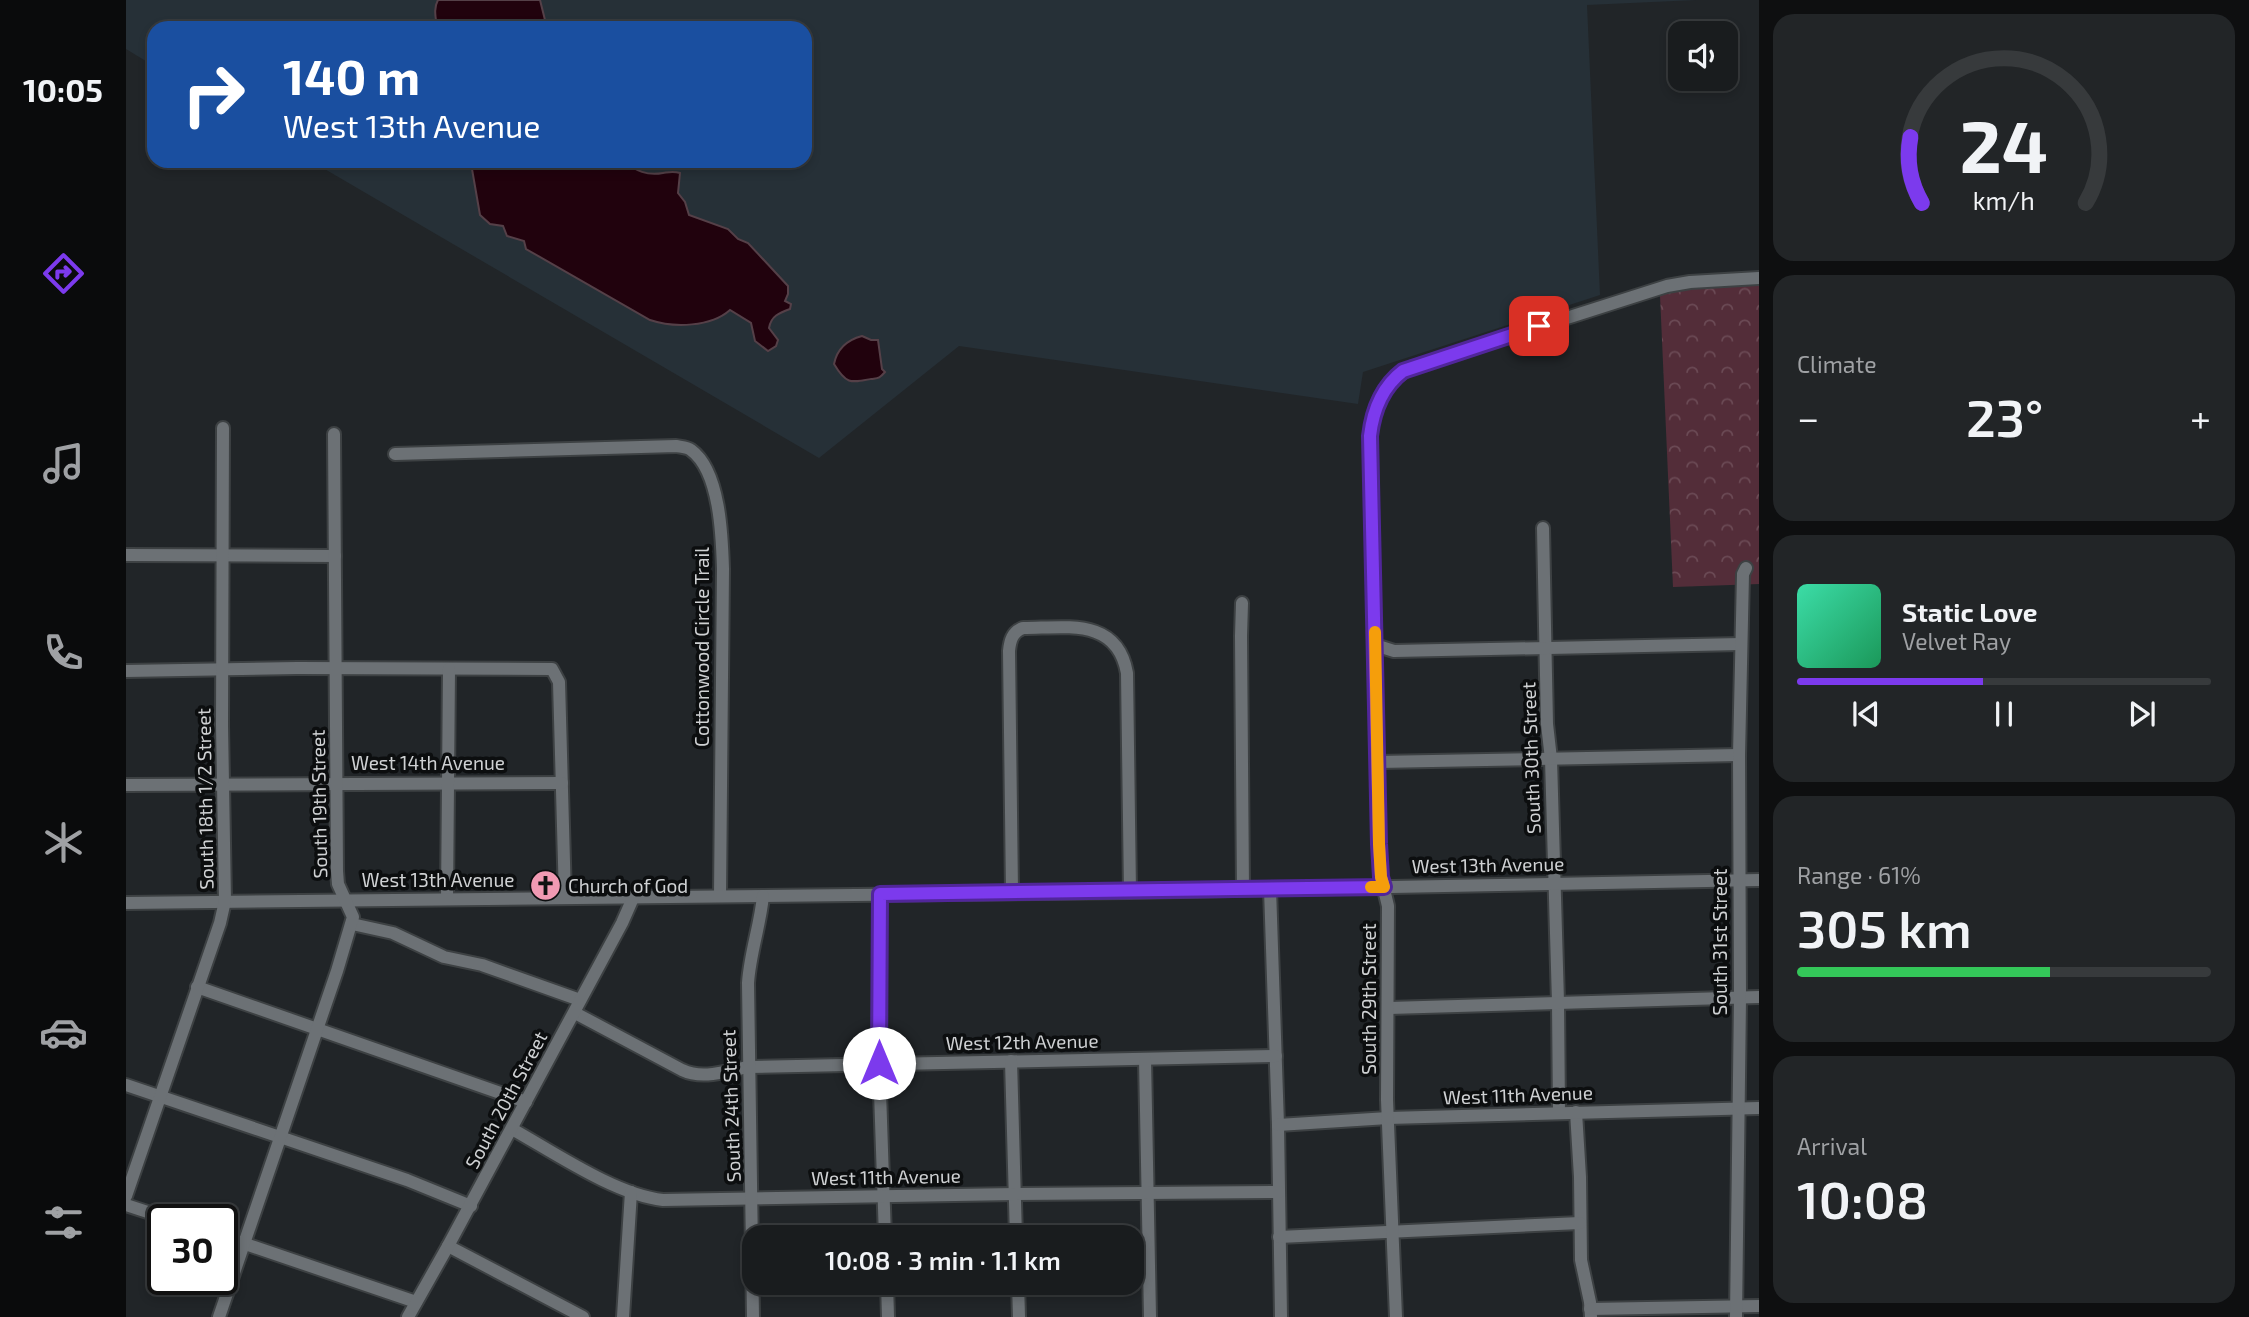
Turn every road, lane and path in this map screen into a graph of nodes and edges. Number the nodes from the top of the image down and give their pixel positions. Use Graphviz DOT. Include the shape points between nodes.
graph roads {
  1 [pos="1759,278"];
  2 [pos="223,428"];
  3 [pos="334,434"];
  4 [pos="395,454"];
  5 [pos="1544,528"];
  6 [pos="126,555"];
  7 [pos="223,555"];
  8 [pos="335,556"];
  9 [pos="1746,568"];
  10 [pos="1242,603"];
  11 [pos="1741,644"];
  12 [pos="1376,645"];
  13 [pos="1546,648"];
  14 [pos="336,668"];
  15 [pos="222,669"];
  16 [pos="449,669"];
  17 [pos="126,671"];
  18 [pos="1739,755"];
  19 [pos="1551,759"];
  20 [pos="1378,762"];
  21 [pos="337,782"];
  22 [pos="449,782"];
  23 [pos="562,783"];
  24 [pos="224,784"];
  25 [pos="126,785"];
  26 [pos="1759,880"];
  27 [pos="1740,881"];
  28 [pos="1555,883"];
  29 [pos="1384,887"];
  30 [pos="1270,889"];
  31 [pos="1243,890"];
  32 [pos="1012,892"];
  33 [pos="1130,892"];
  34 [pos="880,894"];
  35 [pos="720,896"];
  36 [pos="763,896"];
  37 [pos="565,898"];
  38 [pos="633,898"];
  39 [pos="447,899"];
  40 [pos="346,900"];
  41 [pos="225,901"];
  42 [pos="126,903"];
  43 [pos="352,924"];
  44 [pos="197,987"];
  45 [pos="1759,997"];
  46 [pos="1740,998"];
  47 [pos="580,1000"];
  48 [pos="1558,1002"];
  49 [pos="1389,1008"];
  50 [pos="575,1013"];
  51 [pos="316,1029"];
  52 [pos="1276,1056"];
  53 [pos="1145,1059"];
  54 [pos="1011,1061"];
  55 [pos="879,1063"];
  56 [pos="748,1067"];
  57 [pos="126,1085"];
  58 [pos="160,1096"];
  59 [pos="526,1102"];
  60 [pos="1759,1108"];
  61 [pos="1737,1109"];
  62 [pos="1559,1112"];
  63 [pos="1576,1112"];
  64 [pos="1388,1118"];
  65 [pos="1278,1125"];
  66 [pos="512,1129"];
  67 [pos="281,1137"];
  68 [pos="631,1192"];
  69 [pos="1148,1192"];
  70 [pos="1279,1192"];
  71 [pos="1015,1194"];
  72 [pos="126,1196"];
  73 [pos="883,1196"];
  74 [pos="753,1199"];
  75 [pos="126,1205"];
  76 [pos="471,1206"];
  77 [pos="147,1212"];
  78 [pos="1580,1223"];
  79 [pos="884,1225"];
  80 [pos="1016,1225"];
  81 [pos="1393,1230"];
  82 [pos="1279,1237"];
  83 [pos="238,1242"];
  84 [pos="244,1244"];
  85 [pos="449,1246"];
  86 [pos="887,1295"];
  87 [pos="1018,1295"];
  88 [pos="416,1302"];
  89 [pos="1759,1306"];
  90 [pos="1736,1312"];
  91 [pos="1591,1313"];
  92 [pos="219,1317"];
  93 [pos="408,1317"];
  94 [pos="583,1317"];
  95 [pos="623,1317"];
  96 [pos="754,1317"];
  97 [pos="888,1317"];
  98 [pos="1019,1317"];
  99 [pos="1150,1317"];
  100 [pos="1281,1317"];
  101 [pos="1396,1317"];
  1 -- 12 [label="street, South 29th Street" via="1668,286 1413,367 1388,384 1370,430"];
  2 -- 7 [label="street, South 18th 1/2 Street"];
  3 -- 8 [label="street, South 19th Street"];
  4 -- 35 [label="street, Cottonwood Circle Trail" via="676,446 692,450 701,460 709,473 722,543"];
  5 -- 13 [label="street, South 30th Street"];
  6 -- 7 [label="street"];
  7 -- 8 [label="street"];
  7 -- 15 [label="street, South 18th 1/2 Street"];
  8 -- 14 [label="street, South 19th Street"];
  9 -- 11 [label="street, South 31st Street"];
  10 -- 31 [label="street"];
  11 -- 13 [label="street"];
  11 -- 18 [label="street, South 31st Street"];
  12 -- 13 [label="street" via="1394,651"];
  12 -- 20 [label="street, South 29th Street"];
  13 -- 19 [label="street, South 30th Street"];
  14 -- 15 [label="street"];
  14 -- 16 [label="street"];
  14 -- 21 [label="street, South 19th Street"];
  15 -- 17 [label="street"];
  15 -- 24 [label="street, South 18th 1/2 Street"];
  16 -- 22 [label="street"];
  16 -- 23 [label="street" via="548,668 556,674"];
  18 -- 19 [label="street"];
  18 -- 27 [label="street, South 31st Street"];
  19 -- 20 [label="street"];
  19 -- 28 [label="street, South 30th Street"];
  20 -- 29 [label="street, South 29th Street"];
  21 -- 22 [label="street, West 14th Avenue"];
  21 -- 24 [label="street, West 14th Avenue"];
  21 -- 40 [label="street, South 19th Street" via="337,871"];
  22 -- 23 [label="street, West 14th Avenue"];
  22 -- 39 [label="street"];
  23 -- 37 [label="street"];
  24 -- 25 [label="street, West 14th Avenue"];
  24 -- 41 [label="street, South 18th 1/2 Street"];
  26 -- 27 [label="street, West 13th Avenue"];
  27 -- 28 [label="street, West 13th Avenue"];
  27 -- 46 [label="street, South 31st Street"];
  28 -- 29 [label="street, West 13th Avenue"];
  28 -- 48 [label="street, South 30th Street"];
  29 -- 30 [label="street, West 13th Avenue"];
  29 -- 49 [label="street, South 29th Street"];
  30 -- 31 [label="street, West 13th Avenue"];
  30 -- 52 [label="street"];
  31 -- 33 [label="street, West 13th Avenue"];
  32 -- 33 [label="street, West 13th Avenue"];
  32 -- 33 [label="street" via="1009,651 1013,635 1023,628 1090,629 1110,638 1125,661"];
  32 -- 34 [label="street, West 13th Avenue"];
  34 -- 36 [label="street, West 13th Avenue"];
  34 -- 55 [label="street"];
  35 -- 36 [label="street, West 13th Avenue"];
  35 -- 38 [label="street, West 13th Avenue"];
  36 -- 56 [label="street, South 24th Street" via="750,962"];
  37 -- 38 [label="street, West 13th Avenue"];
  37 -- 39 [label="street, West 13th Avenue"];
  38 -- 47 [label="street, South 20th Street"];
  39 -- 40 [label="street, West 13th Avenue"];
  40 -- 41 [label="street, West 13th Avenue"];
  40 -- 43 [label="street, South 19th Street"];
  41 -- 42 [label="street, West 13th Avenue"];
  41 -- 44 [label="street, South 18th 1/2 Street"];
  43 -- 47 [label="street" via="393,933 444,957 482,965"];
  43 -- 51 [label="street"];
  44 -- 51 [label="street"];
  44 -- 58 [label="street, South 18th 1/2 Street"];
  45 -- 46 [label="street"];
  46 -- 48 [label="street"];
  46 -- 61 [label="street, South 31st Street"];
  47 -- 50 [label="street, South 20th Street"];
  48 -- 49 [label="street"];
  48 -- 62 [label="street, South 30th Street"];
  49 -- 64 [label="street, South 29th Street"];
  50 -- 56 [label="street, West 12th Avenue" via="691,1074 704,1076"];
  50 -- 59 [label="street, South 20th Street"];
  51 -- 59 [label="street"];
  51 -- 67 [label="street"];
  52 -- 53 [label="street, West 12th Avenue"];
  52 -- 65 [label="street"];
  53 -- 54 [label="street, West 12th Avenue"];
  53 -- 69 [label="street"];
  54 -- 55 [label="street, West 12th Avenue"];
  54 -- 71 [label="street"];
  55 -- 56 [label="street, West 12th Avenue"];
  55 -- 73 [label="street"];
  56 -- 74 [label="street, South 24th Street"];
  57 -- 58 [label="street"];
  58 -- 67 [label="street"];
  58 -- 72 [label="street, South 18th 1/2 Street"];
  59 -- 66 [label="street, South 20th Street"];
  60 -- 61 [label="street, West 11th Avenue"];
  61 -- 63 [label="street, West 11th Avenue"];
  61 -- 90 [label="street, South 31st Street"];
  62 -- 63 [label="street, West 11th Avenue"];
  62 -- 64 [label="street, West 11th Avenue"];
  63 -- 78 [label="street"];
  64 -- 65 [label="street, West 11th Avenue"];
  64 -- 81 [label="street, South 29th Street"];
  65 -- 70 [label="street"];
  66 -- 68 [label="street, West 11th Avenue"];
  66 -- 76 [label="street, South 20th Street"];
  67 -- 76 [label="street"];
  67 -- 84 [label="street"];
  68 -- 74 [label="street, West 11th Avenue" via="663,1200"];
  68 -- 95 [label="street"];
  69 -- 70 [label="street, West 11th Avenue"];
  69 -- 71 [label="street, West 11th Avenue"];
  69 -- 99 [label="street"];
  70 -- 82 [label="street"];
  71 -- 73 [label="street, West 11th Avenue"];
  71 -- 80 [label="street"];
  73 -- 74 [label="street, West 11th Avenue"];
  73 -- 79 [label="street"];
  74 -- 96 [label="street, South 24th Street"];
  75 -- 77 [label="street"];
  76 -- 85 [label="street, South 20th Street"];
  78 -- 81 [label="street"];
  78 -- 91 [label="street"];
  81 -- 82 [label="street"];
  81 -- 101 [label="street, South 29th Street"];
  82 -- 100 [label="street"];
  83 -- 84 [label="street"];
  84 -- 88 [label="street"];
  84 -- 92 [label="street"];
  85 -- 88 [label="street, South 20th Street"];
  85 -- 94 [label="street"];
  86 -- 97 [label="street"];
  87 -- 98 [label="street"];
  88 -- 93 [label="street, South 20th Street"];
  89 -- 90 [label="street"];
  90 -- 91 [label="street"];
}
